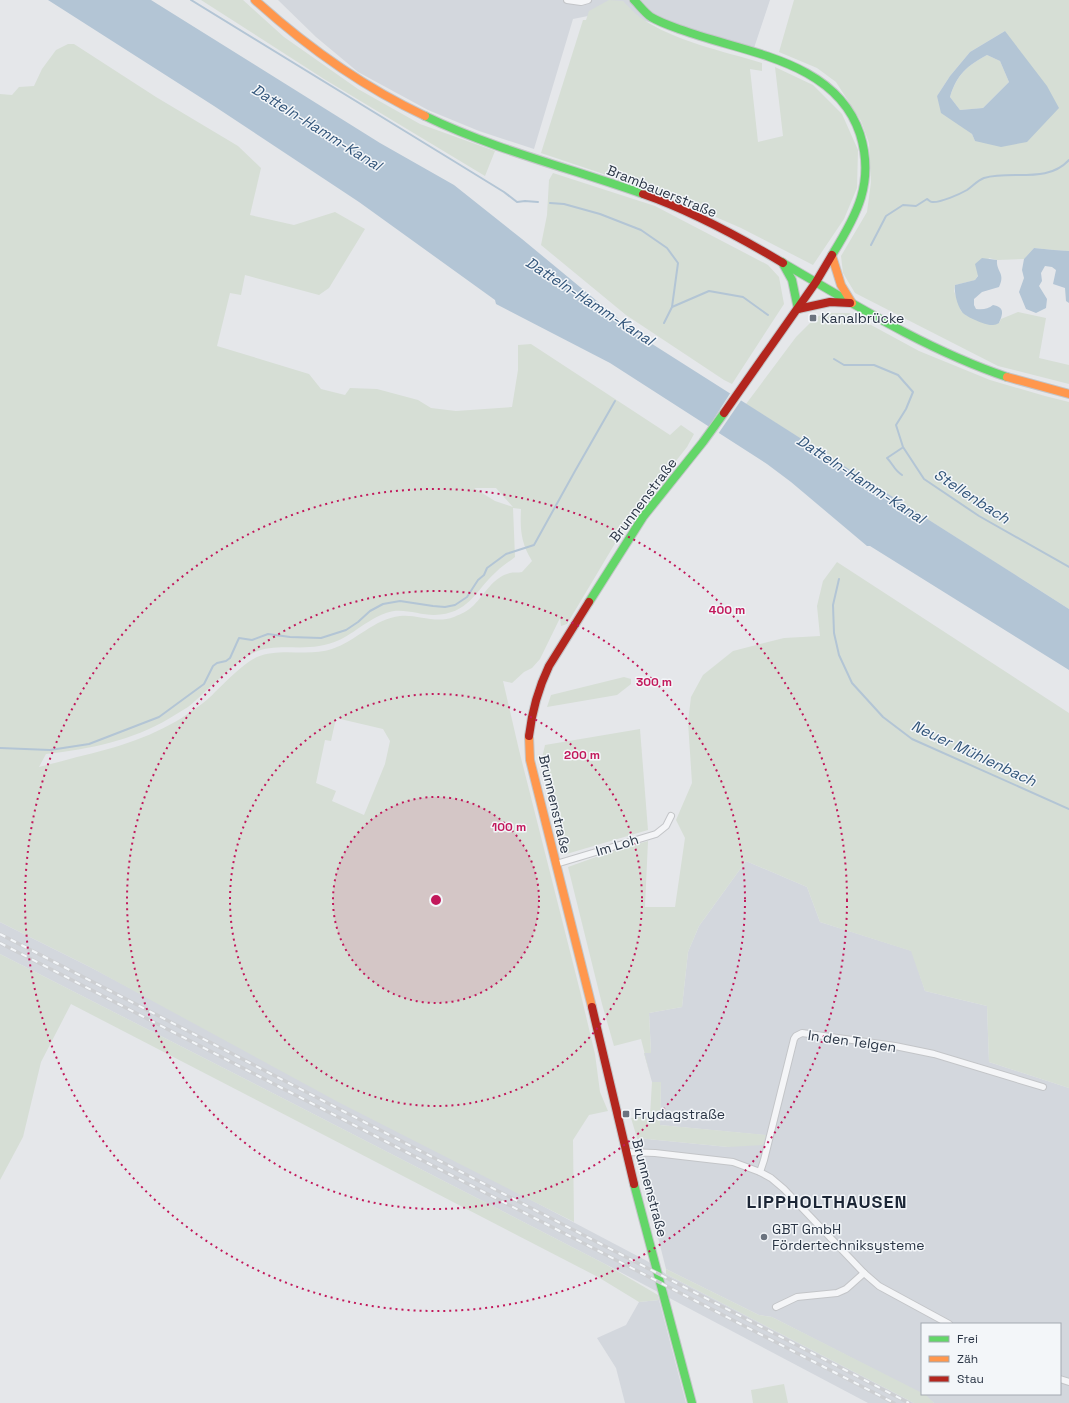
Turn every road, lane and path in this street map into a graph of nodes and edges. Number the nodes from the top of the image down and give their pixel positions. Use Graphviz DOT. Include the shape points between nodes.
graph roads {
  1 [pos="255,0"];
  2 [pos="567,0"];
  3 [pos="588,0"];
  4 [pos="634,0"];
  5 [pos="832,256"];
  6 [pos="782,262"];
  7 [pos="816,282"];
  8 [pos="852,303"];
  9 [pos="798,309"];
  10 [pos="1069,394"];
  11 [pos="671,816"];
  12 [pos="556,864"];
  13 [pos="1043,1087"];
  14 [pos="626,1152"];
  15 [pos="760,1172"];
  16 [pos="864,1273"];
  17 [pos="776,1307"];
  18 [pos="947,1323"];
  19 [pos="692,1403"];
  1 -- 6 [label="street, Brambauerstraße" via="321,56 380,94 424,117 511,152 662,201 726,231"];
  2 -- 3 [label="street"];
  4 -- 5 [label="street, Brunnenstraße" via="650,16 681,31 794,66 820,81 841,100 850,112 861,136 866,175 861,200 848,230"];
  5 -- 7 [label="street, Brunnenstraße"];
  5 -- 8 [label="street" via="841,285"];
  6 -- 7 [label="street, Brambauerstraße"];
  6 -- 9 [label="street" via="792,280"];
  7 -- 8 [label="street, Brambauerstraße"];
  7 -- 9 [label="street, Brunnenstraße"];
  8 -- 9 [label="street" via="830,302"];
  8 -- 10 [label="street, Brambauerstraße" via="957,359 991,372"];
  9 -- 12 [label="street, Brunnenstraße" via="703,442 643,518 557,652 538,690 531,717 529,752"];
  11 -- 12 [label="street, Im Loh" via="666,826 656,834"];
  12 -- 14 [label="street, Brunnenstraße"];
  13 -- 15 [label="street, In den Telgen" via="934,1054 802,1033 794,1039"];
  14 -- 15 [label="street" via="733,1162"];
  14 -- 19 [label="street, Brunnenstraße"];
  15 -- 16 [label="street" via="784,1189"];
  16 -- 17 [label="street" via="846,1289 837,1293 796,1297"];
  16 -- 18 [label="street" via="895,1296"];
}
